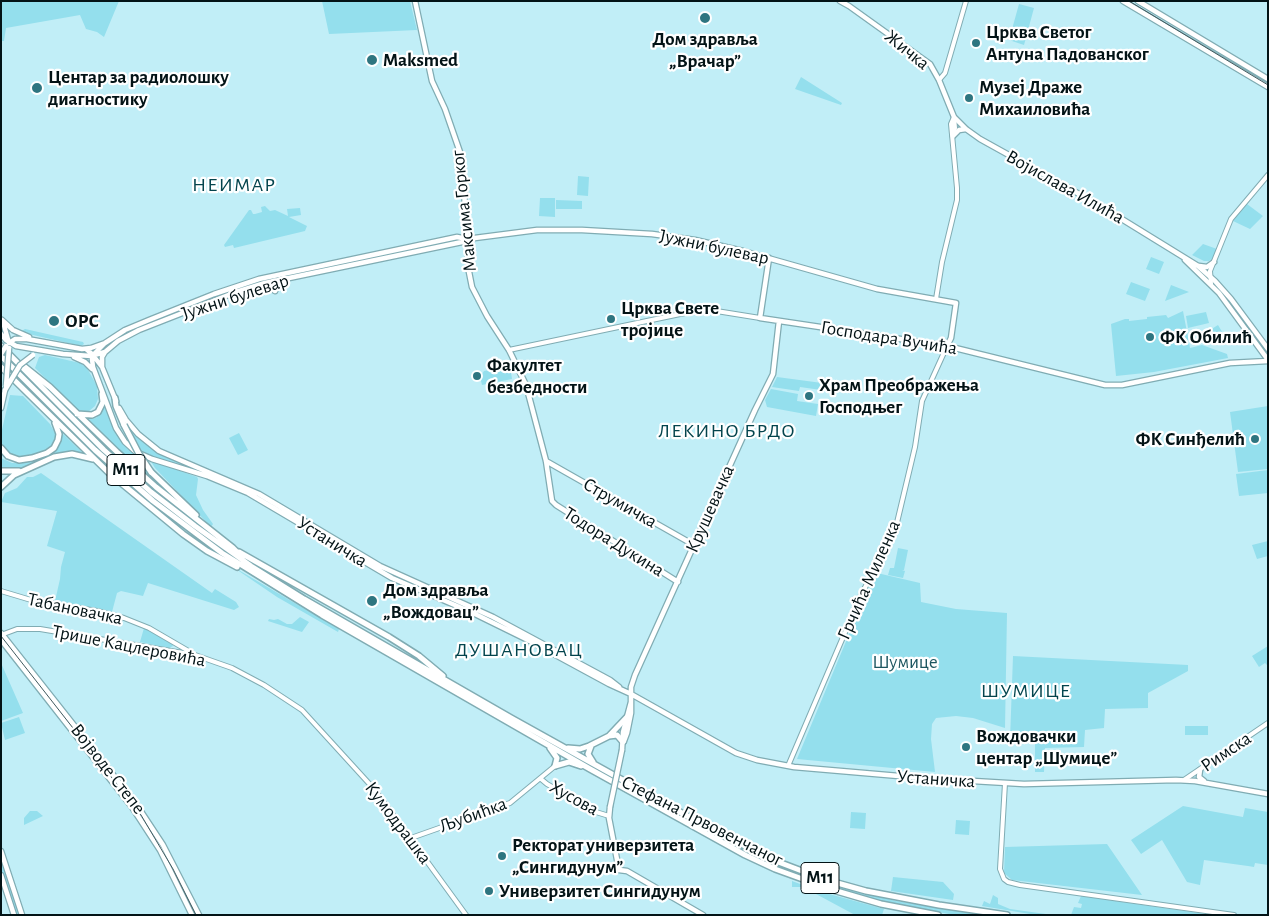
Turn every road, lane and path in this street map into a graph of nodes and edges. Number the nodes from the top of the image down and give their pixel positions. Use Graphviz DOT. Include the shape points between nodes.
graph roads {
  1 [pos="415,1"];
  2 [pos="840,1"];
  3 [pos="966,1"];
  4 [pos="1123,1"];
  5 [pos="1138,1"];
  6 [pos="1268,79"];
  7 [pos="939,80"];
  8 [pos="1268,87"];
  9 [pos="954,117"];
  10 [pos="966,129"];
  11 [pos="953,135"];
  12 [pos="1268,175"];
  13 [pos="467,239"];
  14 [pos="1179,254"];
  15 [pos="769,258"];
  16 [pos="1214,262"];
  17 [pos="1198,266"];
  18 [pos="1209,275"];
  19 [pos="278,281"];
  20 [pos="1210,284"];
  21 [pos="275,291"];
  22 [pos="936,299"];
  23 [pos="956,303"];
  24 [pos="760,318"];
  25 [pos="2,319"];
  26 [pos="780,321"];
  27 [pos="1,334"];
  28 [pos="40,341"];
  29 [pos="105,343"];
  30 [pos="6,346"];
  31 [pos="947,346"];
  32 [pos="86,349"];
  33 [pos="1268,349"];
  34 [pos="509,350"];
  35 [pos="47,351"];
  36 [pos="105,352"];
  37 [pos="63,354"];
  38 [pos="1,355"];
  39 [pos="78,355"];
  40 [pos="93,356"];
  41 [pos="14,359"];
  42 [pos="1268,361"];
  43 [pos="102,366"];
  44 [pos="1,367"];
  45 [pos="94,372"];
  46 [pos="5,390"];
  47 [pos="102,394"];
  48 [pos="115,398"];
  49 [pos="1,408"];
  50 [pos="77,414"];
  51 [pos="54,420"];
  52 [pos="1,448"];
  53 [pos="93,459"];
  54 [pos="546,460"];
  55 [pos="1,471"];
  56 [pos="22,471"];
  57 [pos="1,487"];
  58 [pos="552,501"];
  59 [pos="210,530"];
  60 [pos="694,545"];
  61 [pos="232,548"];
  62 [pos="251,566"];
  63 [pos="260,578"];
  64 [pos="678,582"];
  65 [pos="1,591"];
  66 [pos="1,636"];
  67 [pos="179,646"];
  68 [pos="176,652"];
  69 [pos="195,655"];
  70 [pos="461,688"];
  71 [pos="622,689"];
  72 [pos="631,694"];
  73 [pos="631,700"];
  74 [pos="627,717"];
  75 [pos="1268,723"];
  76 [pos="324,734"];
  77 [pos="608,736"];
  78 [pos="623,741"];
  79 [pos="544,743"];
  80 [pos="592,745"];
  81 [pos="565,748"];
  82 [pos="555,766"];
  83 [pos="788,766"];
  84 [pos="590,769"];
  85 [pos="602,769"];
  86 [pos="1200,770"];
  87 [pos="541,779"];
  88 [pos="1184,780"];
  89 [pos="1208,783"];
  90 [pos="1005,784"];
  91 [pos="1268,794"];
  92 [pos="609,816"];
  93 [pos="411,838"];
  94 [pos="1,850"];
  95 [pos="1,875"];
  96 [pos="21,912"];
  97 [pos="13,913"];
  98 [pos="192,915"];
  99 [pos="199,915"];
  100 [pos="466,915"];
  101 [pos="703,915"];
  102 [pos="938,915"];
  103 [pos="1008,915"];
  104 [pos="1234,915"];
  1 -- 13 [label="main road, Максима Горког" via="432,82 462,158"];
  2 -- 7 [label="main road, Жичка" via="928,62"];
  3 -- 7 [label="street" via="945,73"];
  4 -- 8 [label="main road"];
  5 -- 6 [label="main road"];
  7 -- 9 [label="main road, Жичка"];
  9 -- 10 [label="main road, Војислава Илића"];
  9 -- 11 [label="street" via="951,124"];
  10 -- 11 [label="main road"];
  10 -- 14 [label="main road, Војислава Илића"];
  11 -- 22 [label="street" via="957,197"];
  12 -- 16 [label="street" via="1232,218"];
  13 -- 15 [label="main road, Јужни булевар" via="541,230 622,232 695,240"];
  13 -- 19 [label="main road, Јужни булевар"];
  13 -- 29 [label="main road, Јужни булевар" via="450,238 259,279 149,320"];
  13 -- 34 [label="main road, Максима Горког" via="473,291"];
  14 -- 17 [label="main road, Војислава Илића"];
  14 -- 20 [label="main road, Војислава Илића"];
  15 -- 22 [label="main road, Јужни булевар" via="866,286"];
  15 -- 24 [label="main road"];
  16 -- 17 [label="main road" via="1207,267"];
  16 -- 18 [label="street"];
  17 -- 18 [label="main road, Војислава Илића"];
  18 -- 20 [label="street"];
  18 -- 33 [label="main road, Војислава Илића"];
  19 -- 21 [label="main road"];
  19 -- 36 [label="main road, Јужни булевар" via="236,292 139,330"];
  20 -- 42 [label="main road, Војислава Илића"];
  22 -- 23 [label="main road, Јужни булевар"];
  23 -- 31 [label="main road, Грчића Миленка"];
  24 -- 26 [label="main road, Господара Вучића"];
  24 -- 34 [label="street, Господара Вучића" via="712,309 698,310"];
  25 -- 28 [label="main road" via="17,333"];
  25 -- 30 [label="main road" via="8,334"];
  26 -- 31 [label="main road, Господара Вучића"];
  26 -- 60 [label="main road, Крушевачка" via="773,374"];
  27 -- 30 [label="main road"];
  28 -- 30 [label="main road, Јужни булевар" via="17,339"];
  28 -- 32 [label="main road, Јужни булевар"];
  29 -- 32 [label="main road, Јужни булевар"];
  29 -- 40 [label="main road"];
  30 -- 35 [label="main road, Јужни булевар"];
  30 -- 38 [label="main road, bridge"];
  30 -- 41 [label="highway, M11"];
  30 -- 46 [label="main road, bridge"];
  31 -- 42 [label="main road, Господара Вучића" via="1108,385 1230,363"];
  31 -- 83 [label="street, Грчића Миленка" via="921,403 895,531 861,595"];
  32 -- 39 [label="main road"];
  32 -- 40 [label="main road, Устаничка"];
  34 -- 54 [label="main road, Максима Горког" via="526,385"];
  35 -- 37 [label="main road, Јужни булевар"];
  35 -- 46 [label="main road, bridge" via="20,365"];
  36 -- 40 [label="main road, Јужни булевар"];
  36 -- 43 [label="main road"];
  37 -- 39 [label="main road, Јужни булевар"];
  37 -- 45 [label="main road" via="82,360"];
  38 -- 63 [label="highway, M11" via="134,486"];
  39 -- 40 [label="main road, Јужни булевар"];
  40 -- 43 [label="main road, Устаничка"];
  40 -- 45 [label="main road, Устаничка"];
  41 -- 50 [label="highway" via="50,387"];
  41 -- 62 [label="highway, M11" via="76,424 128,472"];
  43 -- 48 [label="main road, Устаничка"];
  44 -- 51 [label="highway"];
  45 -- 47 [label="main road, Устаничка"];
  46 -- 49 [label="main road"];
  47 -- 50 [label="highway" via="103,402 98,412 88,416"];
  47 -- 71 [label="main road, Устаничка" via="119,434 139,454 248,493 392,578 502,627"];
  48 -- 59 [label="highway, bridge" via="124,425 151,472"];
  48 -- 71 [label="main road, Устаничка" via="132,428 159,451 259,494 388,570 493,616"];
  50 -- 59 [label="highway"];
  51 -- 52 [label="highway" via="58,440 46,454 19,460 5,454"];
  51 -- 53 [label="highway"];
  53 -- 56 [label="highway" via="64,454"];
  53 -- 63 [label="highway" via="184,534"];
  54 -- 58 [label="main road, Максима Горког"];
  54 -- 60 [label="main road, Струмичка"];
  55 -- 56 [label="highway"];
  56 -- 57 [label="highway"];
  58 -- 64 [label="main road, Тодора Дукина"];
  59 -- 61 [label="highway"];
  60 -- 64 [label="main road, Крушевачка"];
  61 -- 62 [label="highway"];
  61 -- 70 [label="highway" via="389,637"];
  62 -- 70 [label="highway, M11"];
  63 -- 79 [label="highway, M11"];
  64 -- 72 [label="main road, Крушевачка" via="635,675"];
  65 -- 67 [label="street, Табановачка" via="31,600 97,611 149,628"];
  66 -- 68 [label="street, Трише Кацлеровића" via="17,629 40,629"];
  66 -- 98 [label="main road, Војводе Степе" via="132,807 160,850"];
  66 -- 99 [label="main road, Војводе Степе" via="136,804 163,844"];
  67 -- 68 [label="street"];
  67 -- 69 [label="street, Табановачка"];
  68 -- 69 [label="street, Трише Кацлеровића"];
  69 -- 76 [label="street, Трише Кацлеровића" via="232,668 278,693 302,710"];
  70 -- 81 [label="highway, M11"];
  71 -- 72 [label="main road, Устаничка"];
  72 -- 73 [label="main road, Крушевачка"];
  72 -- 83 [label="main road, Устаничка" via="736,753"];
  73 -- 74 [label="main road"];
  73 -- 78 [label="main road"];
  74 -- 77 [label="highway"];
  74 -- 78 [label="main road"];
  75 -- 86 [label="street, Римска"];
  76 -- 93 [label="street, Кумодрашка" via="378,793"];
  77 -- 78 [label="highway" via="617,736"];
  77 -- 80 [label="highway"];
  78 -- 92 [label="main road, bridge"];
  79 -- 82 [label="highway" via="556,756"];
  79 -- 84 [label="highway, M11"];
  80 -- 81 [label="highway" via="580,749"];
  80 -- 85 [label="highway" via="588,750 589,757"];
  81 -- 85 [label="highway, M11"];
  82 -- 84 [label="highway" via="569,762"];
  82 -- 87 [label="street, Љубићка"];
  83 -- 90 [label="main road, Устаничка"];
  84 -- 102 [label="highway, Стефана Првовенчаног / M11" via="775,869 856,897"];
  85 -- 103 [label="highway, Стефана Првовенчаног / M11" via="738,844 823,879 892,897"];
  86 -- 88 [label="street, Римска"];
  86 -- 89 [label="main road" via="1200,779"];
  87 -- 92 [label="street, Хусова" via="596,812"];
  87 -- 93 [label="street, Љубићка" via="510,803"];
  88 -- 89 [label="main road, Устаничка"];
  88 -- 90 [label="main road, Устаничка"];
  89 -- 91 [label="main road, Устаничка"];
  90 -- 104 [label="street" via="1000,868 1004,879 1013,884"];
  92 -- 101 [label="main road" via="619,870 627,871"];
  93 -- 100 [label="street, Кумодрашка"];
  94 -- 96 [label="main road"];
  95 -- 97 [label="main road"];
  96 -- 97 [label="main road"];
}
